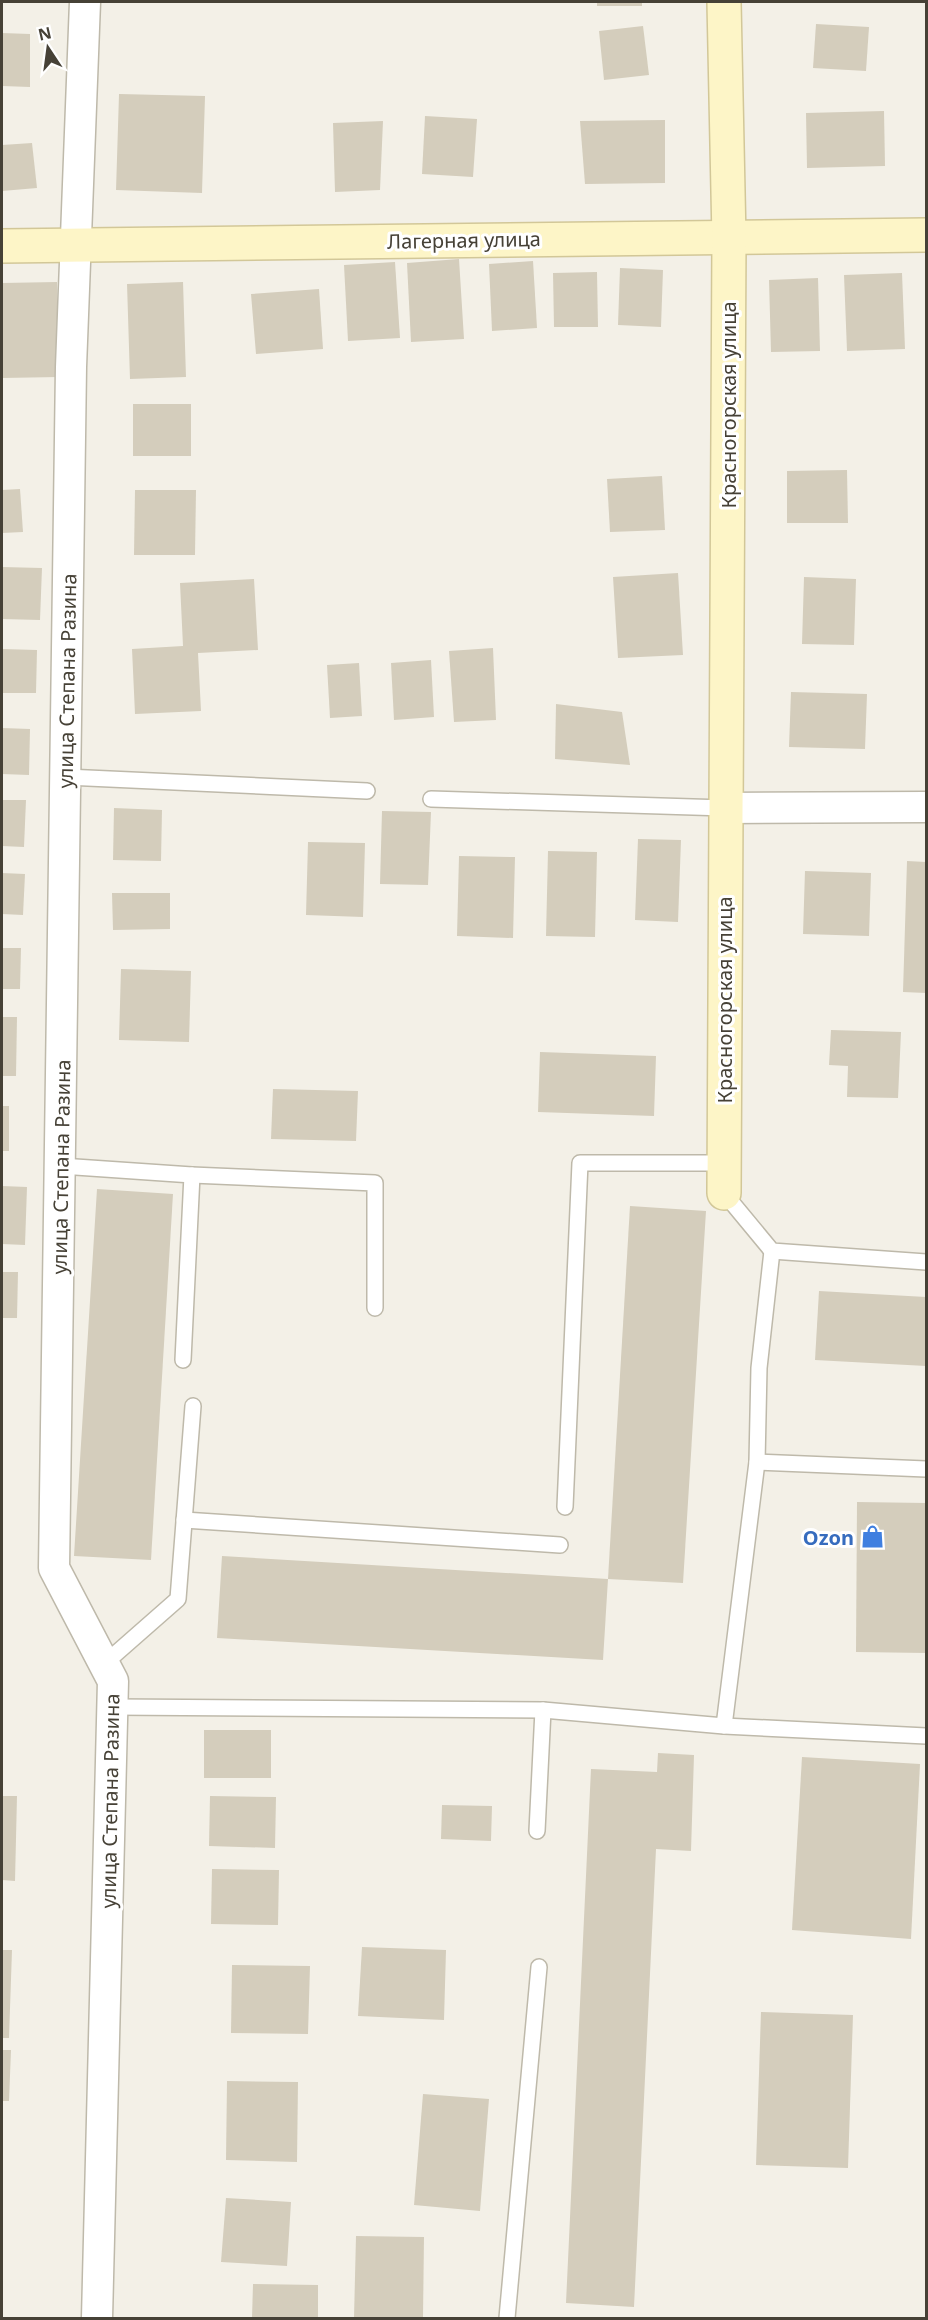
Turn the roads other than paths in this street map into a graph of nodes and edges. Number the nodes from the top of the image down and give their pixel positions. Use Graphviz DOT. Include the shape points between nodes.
graph roads {
  1 [pos="85,2"];
  2 [pos="724,2"];
  3 [pos="927,235"];
  4 [pos="729,239"];
  5 [pos="75,244"];
  6 [pos="2,246"];
  7 [pos="66,777"];
  8 [pos="368,790"];
  9 [pos="431,799"];
  10 [pos="927,807"];
  11 [pos="725,808"];
  12 [pos="61,1167"];
  13 [pos="192,1175"];
  14 [pos="724,1178"];
  15 [pos="772,1251"];
  16 [pos="927,1262"];
  17 [pos="375,1308"];
  18 [pos="183,1360"];
  19 [pos="193,1406"];
  20 [pos="757,1462"];
  21 [pos="927,1469"];
  22 [pos="565,1507"];
  23 [pos="184,1520"];
  24 [pos="560,1545"];
  25 [pos="104,1664"];
  26 [pos="112,1707"];
  27 [pos="543,1710"];
  28 [pos="723,1726"];
  29 [pos="927,1736"];
  30 [pos="537,1831"];
  31 [pos="539,1967"];
  32 [pos="97,2319"];
  33 [pos="507,2319"];
  1 -- 5 [label="street, улица Степана Разина"];
  2 -- 4 [label="street, Красногорская улица"];
  3 -- 4 [label="street, Лагерная улица"];
  4 -- 5 [label="street, Лагерная улица"];
  4 -- 11 [label="street, Красногорская улица"];
  5 -- 6 [label="street, Лагерная улица"];
  5 -- 7 [label="street, улица Степана Разина"];
  7 -- 8 [label="lane"];
  7 -- 12 [label="street, улица Степана Разина"];
  9 -- 11 [label="lane"];
  10 -- 11 [label="street"];
  11 -- 14 [label="street, Красногорская улица"];
  12 -- 13 [label="lane"];
  12 -- 25 [label="street, улица Степана Разина" via="54,1568"];
  13 -- 17 [label="lane" via="375,1183"];
  13 -- 18 [label="lane"];
  14 -- 15 [label="lane"];
  14 -- 22 [label="lane" via="580,1163"];
  15 -- 16 [label="lane"];
  15 -- 20 [label="lane" via="759,1368"];
  19 -- 23 [label="lane"];
  20 -- 21 [label="lane"];
  20 -- 28 [label="lane"];
  23 -- 24 [label="lane"];
  23 -- 25 [label="lane" via="178,1599"];
  25 -- 26 [label="street, улица Степана Разина" via="113,1681"];
  26 -- 27 [label="lane"];
  26 -- 32 [label="street, улица Степана Разина"];
  27 -- 28 [label="lane"];
  27 -- 30 [label="lane"];
  28 -- 29 [label="lane"];
  31 -- 33 [label="lane"];
}
